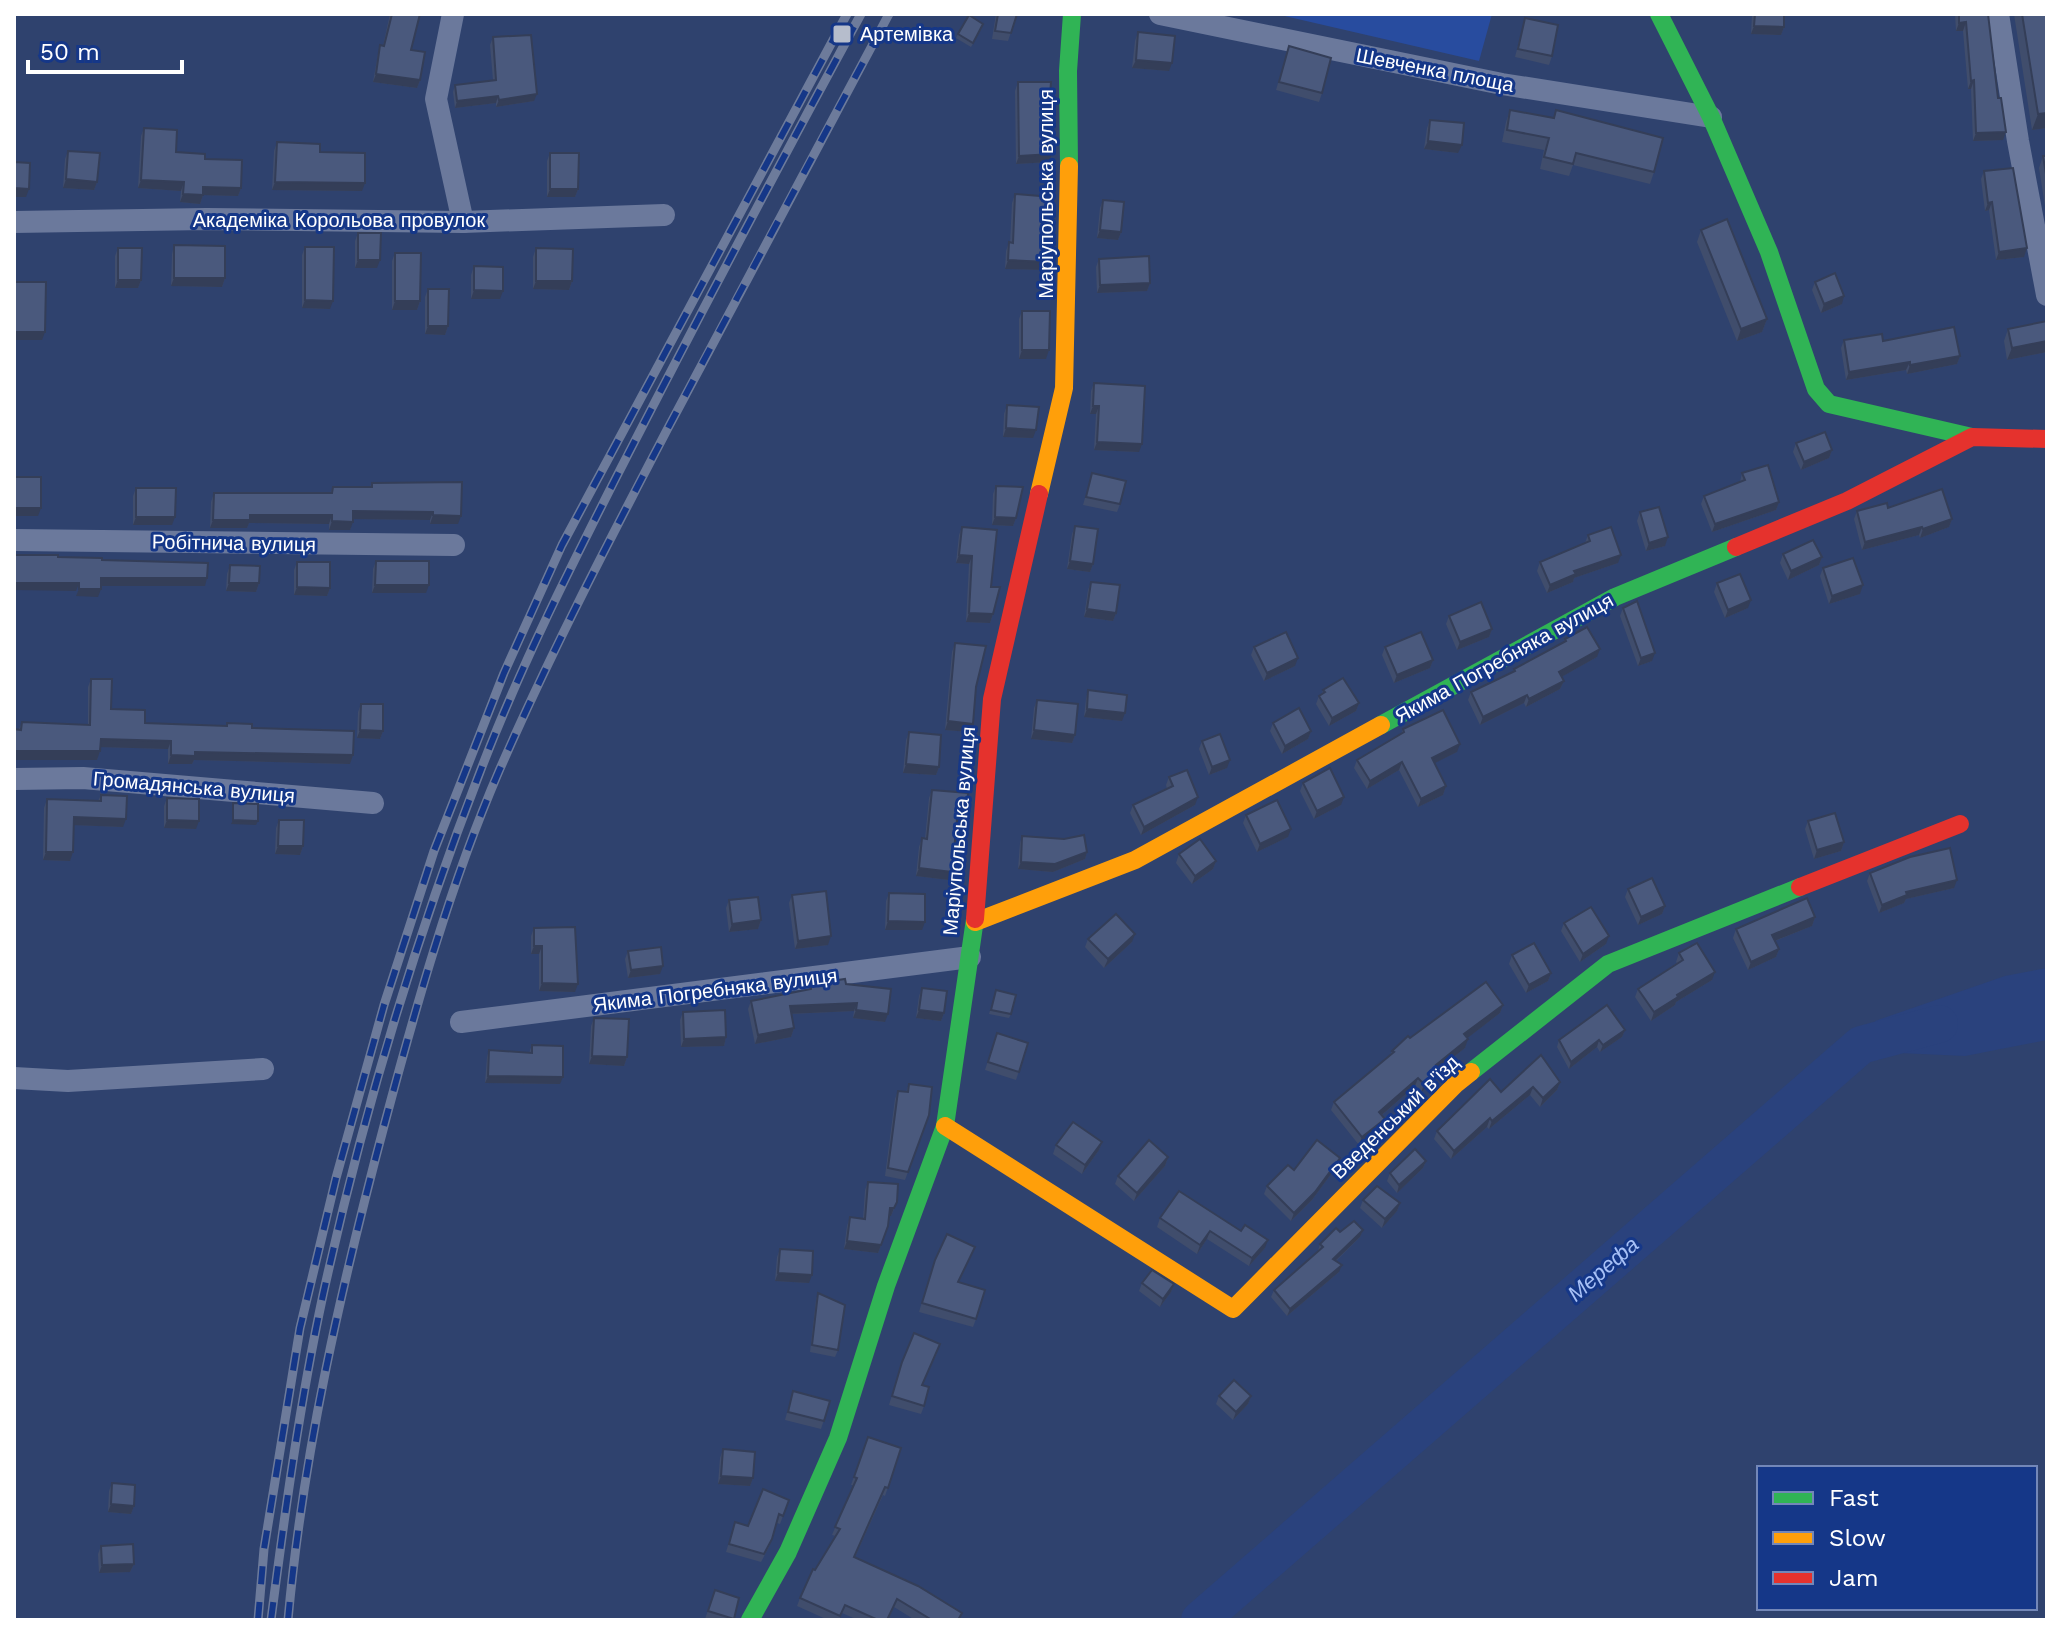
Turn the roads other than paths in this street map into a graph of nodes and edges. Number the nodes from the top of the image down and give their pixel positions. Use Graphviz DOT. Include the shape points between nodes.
graph roads {
  1 [pos="453,14"];
  2 [pos="1072,14"];
  3 [pos="1160,14"];
  4 [pos="1659,14"];
  5 [pos="1998,14"];
  6 [pos="1711,117"];
  7 [pos="664,215"];
  8 [pos="14,222"];
  9 [pos="463,222"];
  10 [pos="2047,295"];
  11 [pos="1972,437"];
  12 [pos="2047,439"];
  13 [pos="14,540"];
  14 [pos="454,545"];
  15 [pos="14,779"];
  16 [pos="373,803"];
  17 [pos="1960,824"];
  18 [pos="975,922"];
  19 [pos="970,957"];
  20 [pos="461,1022"];
  21 [pos="263,1069"];
  22 [pos="14,1078"];
  23 [pos="945,1126"];
  24 [pos="750,1620"];
  1 -- 9 [label="street" via="436,99"];
  2 -- 18 [label="street, Маріупольська вулиця" via="1064,388 992,699"];
  3 -- 6 [label="street, Шевченка площа" via="1502,84"];
  4 -- 6 [label="street"];
  5 -- 10 [label="street"];
  6 -- 11 [label="street" via="1769,252 1816,389 1829,404"];
  7 -- 9 [label="street, Академіка Корольова провулок"];
  8 -- 9 [label="street, Академіка Корольова провулок"];
  11 -- 12 [label="street, Якима Погребняка вулиця"];
  11 -- 18 [label="street, Якима Погребняка вулиця" via="1847,501 1615,597 1135,860"];
  13 -- 14 [label="street, Робітнича вулиця"];
  15 -- 16 [label="street, Громадянська вулиця" via="83,778"];
  17 -- 23 [label="street, Введенський в'їзд" via="1608,964 1456,1084 1233,1309"];
  18 -- 19 [label="street, Маріупольська вулиця"];
  19 -- 20 [label="street, Якима Погребняка вулиця"];
  19 -- 23 [label="street, Маріупольська вулиця"];
  21 -- 22 [label="street" via="68,1081"];
  23 -- 24 [label="street, Маріупольська вулиця" via="838,1438 788,1552"];
}
